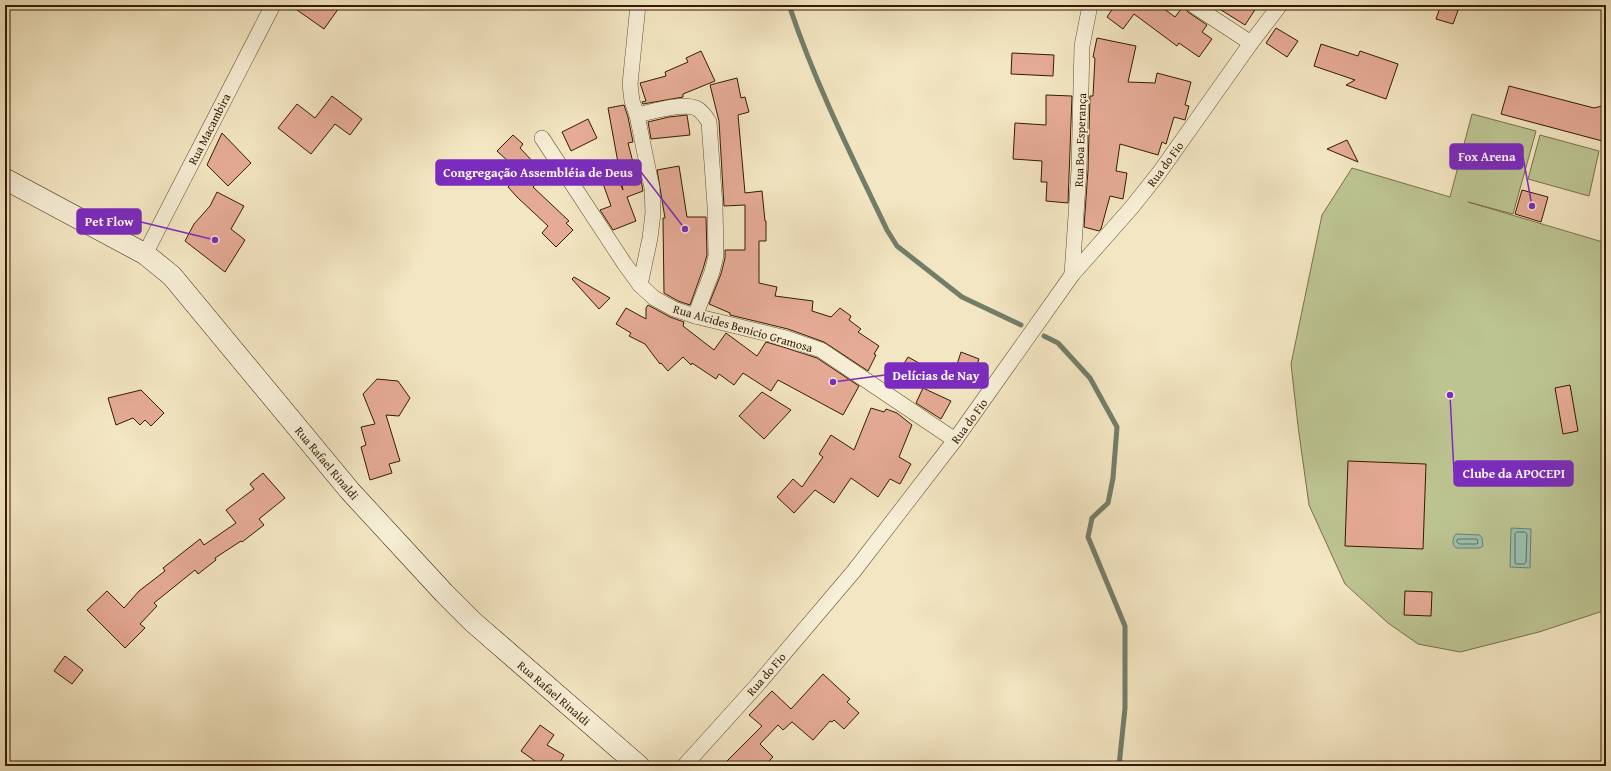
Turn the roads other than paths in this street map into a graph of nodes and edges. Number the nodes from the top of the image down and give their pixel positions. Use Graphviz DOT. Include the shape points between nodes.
graph roads {
  1 [pos="272,5"];
  2 [pos="638,5"];
  3 [pos="1090,5"];
  4 [pos="1193,5"];
  5 [pos="1280,5"];
  6 [pos="1251,43"];
  7 [pos="637,115"];
  8 [pos="542,138"];
  9 [pos="5,179"];
  10 [pos="145,254"];
  11 [pos="1072,275"];
  12 [pos="640,285"];
  13 [pos="695,316"];
  14 [pos="955,440"];
  15 [pos="639,766"];
  16 [pos="684,766"];
  1 -- 10 [label="street, Rua Macambira"];
  2 -- 7 [label="street" via="630,84"];
  3 -- 11 [label="street, Rua Boa Esperança" via="1082,46 1079,170"];
  4 -- 6 [label="street"];
  5 -- 6 [label="street, Rua do Fio"];
  6 -- 11 [label="street, Rua do Fio" via="1132,208"];
  7 -- 12 [label="street" via="652,188 653,213"];
  7 -- 13 [label="street" via="687,106 703,113 709,122 716,256"];
  8 -- 12 [label="street, Rua Alcides Benicio Gramosa"];
  9 -- 10 [label="street, Rua Rafael Rinaldi"];
  10 -- 15 [label="street, Rua Rafael Rinaldi" via="172,276 350,491 444,593 473,622"];
  11 -- 14 [label="street, Rua do Fio"];
  12 -- 13 [label="street, Rua Alcides Benicio Gramosa" via="654,298 674,309"];
  13 -- 14 [label="street, Rua Alcides Benicio Gramosa" via="786,338 821,350"];
  14 -- 16 [label="street, Rua do Fio" via="854,571"];
}
